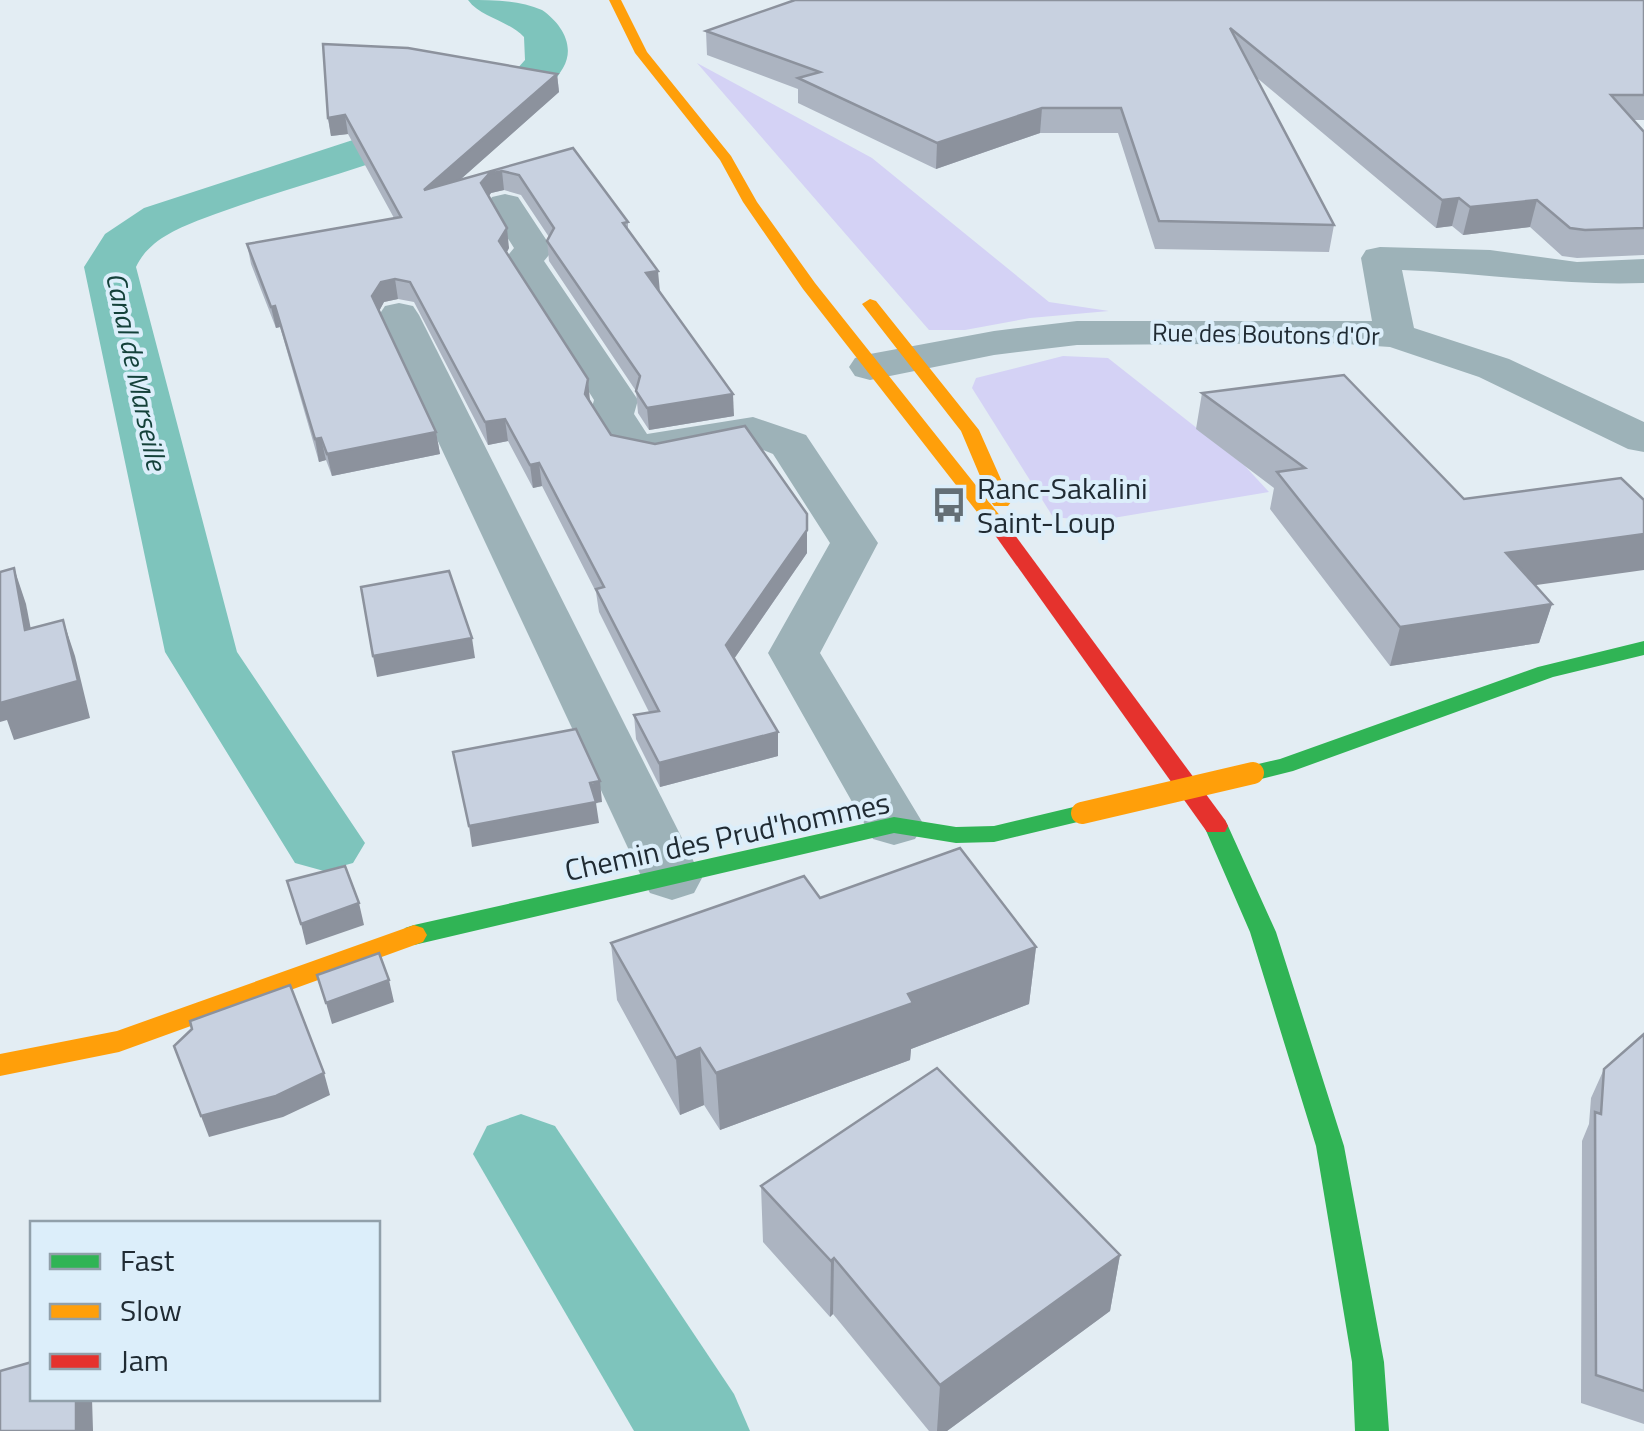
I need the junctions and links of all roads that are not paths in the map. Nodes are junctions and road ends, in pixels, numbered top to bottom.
1 (616, 0) edge
2 (726, 159) junction
3 (768, 188) dead end
4 (505, 205) dead end
5 (1644, 271) edge
6 (850, 280) dead end
7 (399, 315) dead end
8 (1395, 335) junction
9 (912, 358) junction
10 (870, 366) junction
11 (1644, 439) edge
12 (1028, 564) junction
13 (1644, 648) edge
14 (894, 824) junction
15 (672, 878) junction
16 (0, 1066) edge
17 (1372, 1431) edge

1 - 2 street
2 - 3 street
2 - 10 street
4 - 14 street
5 - 8 street
6 - 9 street
7 - 15 street
8 - 9 street, Rue des Boutons d'Or
8 - 11 street, Rue des Boutons d'Or
9 - 10 street, Rue des Boutons d'Or
9 - 12 street
10 - 12 street
12 - 17 street
13 - 14 street, Chemin des Prud'hommes, bridge
14 - 15 street, Chemin des Prud'hommes
15 - 16 street, Chemin des Prud'hommes

